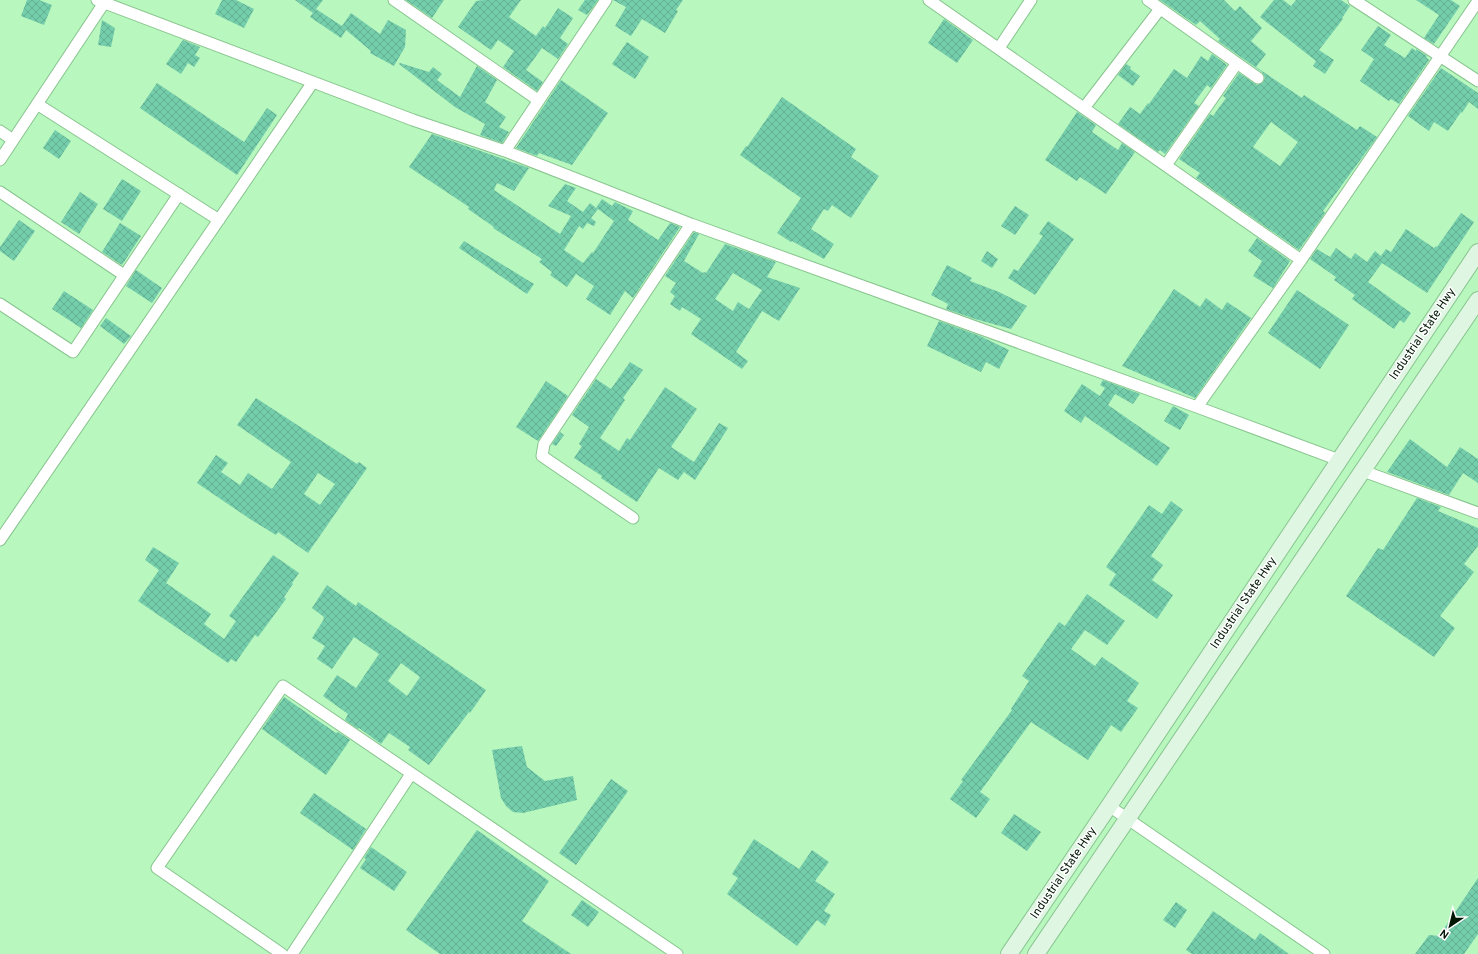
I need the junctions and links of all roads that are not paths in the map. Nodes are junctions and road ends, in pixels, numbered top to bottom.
1 (394, 0) edge
2 (606, 0) edge
3 (929, 0) edge
4 (1031, 0) edge
5 (1148, 0) edge
6 (1354, 0) edge
7 (101, 1) edge
8 (1478, 1) edge
9 (1160, 9) junction
10 (999, 48) junction
11 (1441, 56) junction
12 (1237, 63) junction
13 (1258, 78) dead end
14 (1478, 81) edge
15 (313, 82) junction
16 (538, 100) junction
17 (38, 104) junction
18 (1084, 108) junction
19 (0, 131) edge
20 (13, 140) junction
21 (505, 151) junction
22 (0, 160) edge
23 (1166, 165) junction
24 (0, 192) edge
25 (179, 194) junction
26 (219, 220) junction
27 (691, 224) junction
28 (1478, 252) edge
29 (1301, 260) junction
30 (124, 275) junction
31 (1478, 300) edge
32 (0, 304) edge
33 (1405, 362) junction
34 (1427, 376) junction
35 (1197, 407) junction
36 (1339, 460) junction
37 (1363, 471) junction
38 (1478, 513) edge
39 (633, 518) dead end
40 (0, 540) edge
41 (1272, 560) junction
42 (1294, 574) junction
43 (410, 774) junction
44 (1109, 806) junction
45 (1127, 819) junction
46 (282, 954) edge
47 (292, 954) edge
48 (677, 954) edge
49 (1009, 954) edge
50 (1036, 954) edge
51 (1324, 954) edge

1 - 16 street
2 - 16 street
3 - 10 street
4 - 10 street
5 - 9 street
6 - 11 street
7 - 15 street
7 - 17 street
8 - 11 street
9 - 12 street
9 - 18 street
10 - 18 street
11 - 14 street
11 - 29 street
12 - 13 street
12 - 23 street
15 - 21 street
15 - 26 street
16 - 21 street
17 - 20 street
17 - 25 street
18 - 23 street
19 - 20 street
20 - 22 street
21 - 27 street
23 - 29 street
24 - 30 street
25 - 26 street
25 - 30 street
26 - 40 street
27 - 35 street
27 - 39 street
28 - 33 main road, Industrial State Hwy
29 - 35 street
30 - 32 street
31 - 34 main road, Industrial State Hwy
33 - 34 main road
33 - 36 main road, Industrial State Hwy
34 - 37 main road, Industrial State Hwy
35 - 36 street
36 - 41 main road, Industrial State Hwy
37 - 38 street
37 - 42 main road, Industrial State Hwy
41 - 42 main road
41 - 44 main road, Industrial State Hwy
42 - 45 main road, Industrial State Hwy
43 - 46 street
43 - 47 street
43 - 48 street
44 - 45 street
44 - 49 main road, Industrial State Hwy
45 - 50 main road, Industrial State Hwy
45 - 51 street

